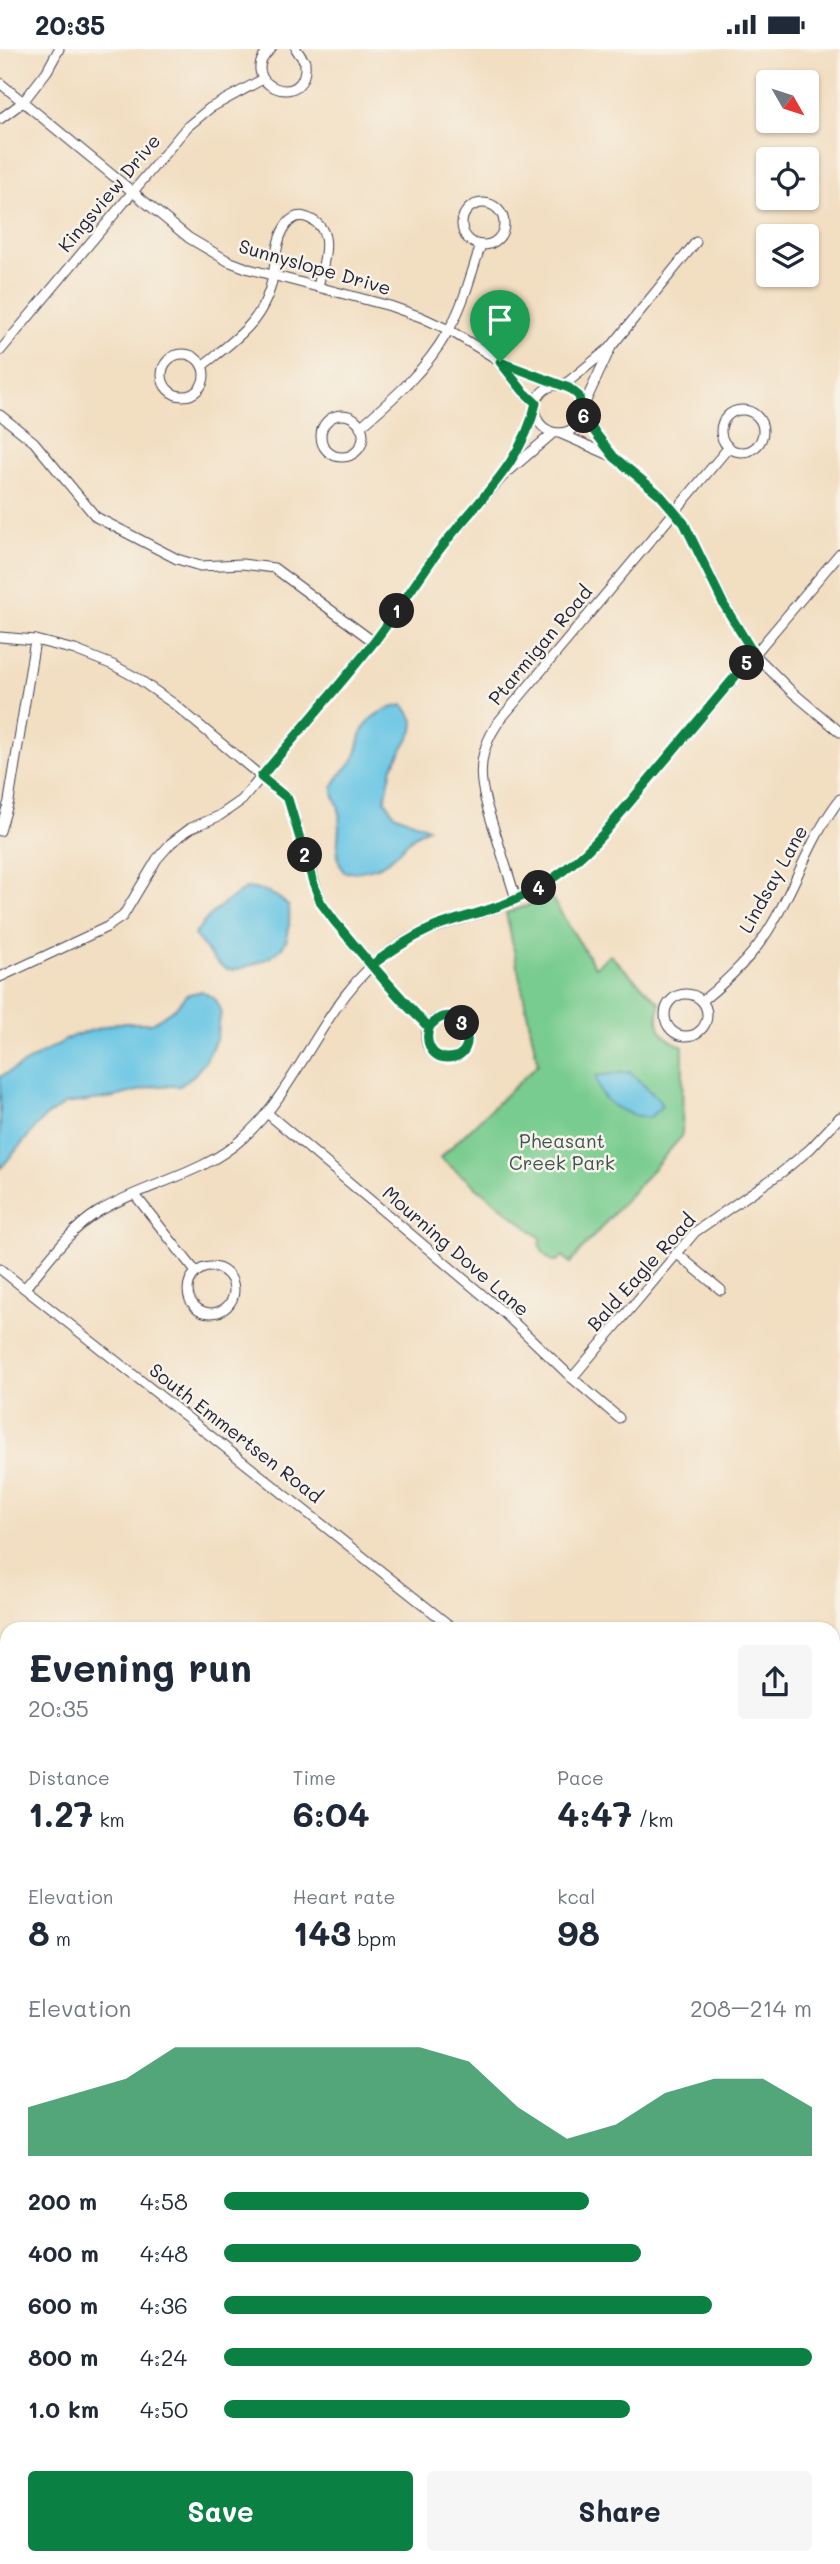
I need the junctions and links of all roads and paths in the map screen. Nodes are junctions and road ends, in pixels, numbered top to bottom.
1 (59, 49) edge
2 (271, 49) edge
3 (296, 49) edge
4 (263, 79) junction
5 (0, 83) edge
6 (23, 102) junction
7 (0, 119) edge
8 (133, 191) junction
9 (696, 242) dead end
10 (481, 245) junction
11 (274, 275) junction
12 (318, 287) junction
13 (449, 330) junction
14 (611, 347) junction
15 (0, 351) edge
16 (500, 362) junction
17 (202, 366) junction
18 (561, 385) junction
19 (535, 408) junction
20 (582, 411) junction
21 (0, 415) edge
22 (360, 427) junction
23 (556, 433) junction
24 (729, 447) junction
25 (614, 457) junction
26 (502, 477) junction
27 (675, 510) junction
28 (840, 553) edge
29 (0, 637) edge
30 (35, 641) junction
31 (374, 642) junction
32 (754, 654) junction
33 (840, 732) edge
34 (261, 777) junction
35 (840, 799) edge
36 (0, 831) edge
37 (516, 899) junction
38 (372, 965) junction
39 (0, 977) edge
40 (702, 1001) junction
41 (430, 1026) junction
42 (267, 1113) junction
43 (840, 1117) edge
44 (135, 1195) junction
45 (676, 1253) junction
46 (0, 1269) edge
47 (196, 1272) junction
48 (25, 1288) junction
49 (721, 1290) dead end
50 (572, 1378) junction
51 (618, 1418) dead end
52 (446, 1622) edge

1 - 6 street
2 - 4 street
3 - 4 street
4 - 8 street, Kingsview Drive
5 - 6 street, Sunnyslope Drive
6 - 7 street
6 - 8 street, Sunnyslope Drive
8 - 11 street, Sunnyslope Drive
8 - 15 street, Kingsview Drive
9 - 14 street
10 - 10 street
10 - 13 street
11 - 12 street, Sunnyslope Drive
11 - 12 street
11 - 17 street
12 - 13 street, Sunnyslope Drive
13 - 16 street, Sunnyslope Drive
13 - 22 street
14 - 18 street
14 - 20 street
16 - 18 street, Sunnyslope Drive
16 - 19 street, Sunnyslope Drive
17 - 17 street
18 - 19 street
18 - 20 street
19 - 23 street
19 - 26 street
20 - 23 street
20 - 25 street
21 - 31 street
22 - 22 street
23 - 25 street
23 - 26 street
24 - 24 street
24 - 27 street, Ptarmigan Road
25 - 27 street
26 - 31 street
27 - 32 street
27 - 37 street, Ptarmigan Road
28 - 32 street
29 - 30 street
30 - 34 street
30 - 36 street
31 - 34 street
32 - 33 street
32 - 37 street
34 - 38 street
34 - 39 street
35 - 40 street, Lindsay Lane
37 - 38 street
38 - 41 street
38 - 42 street
40 - 40 street
41 - 41 street
42 - 44 street
42 - 50 street, Mourning Dove Lane
43 - 45 street, Bald Eagle Road
44 - 47 street
44 - 48 street
45 - 49 street
45 - 50 street, Bald Eagle Road
46 - 48 street, South Emmertsen Road
47 - 47 street
48 - 52 street, South Emmertsen Road
50 - 51 street, Mourning Dove Lane

